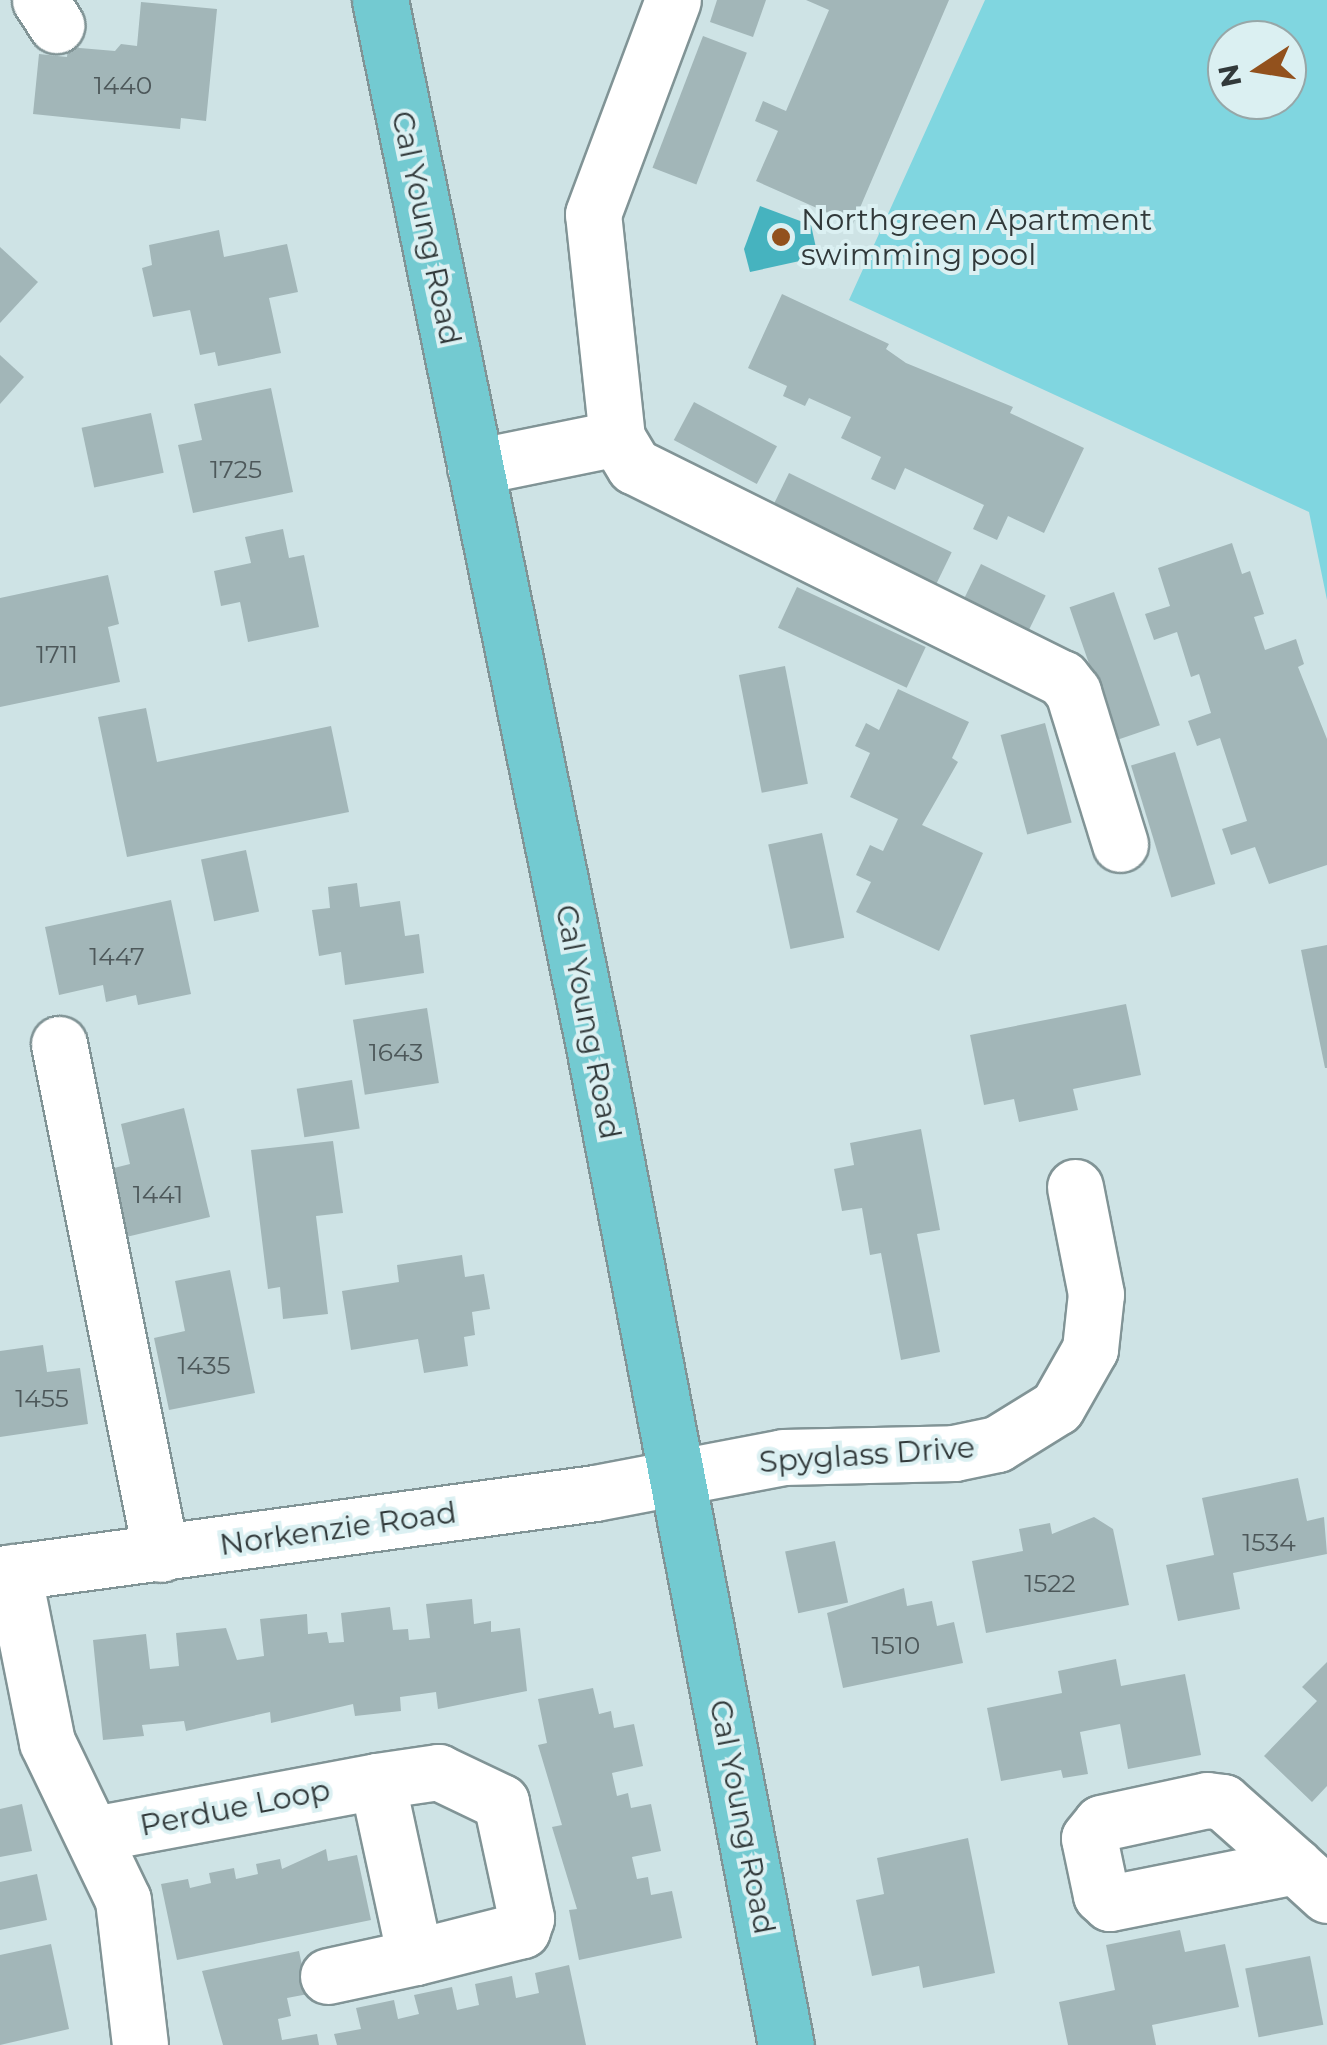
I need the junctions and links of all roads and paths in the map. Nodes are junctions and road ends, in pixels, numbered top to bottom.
1 (380, 0) edge
2 (673, 0) edge
3 (618, 438) junction
4 (475, 467) junction
5 (1120, 844) dead end
6 (59, 1044) dead end
7 (1075, 1187) dead end
8 (675, 1476) junction
9 (161, 1554) junction
10 (7, 1573) edge
11 (377, 1781) junction
12 (94, 1834) junction
13 (414, 1957) junction
14 (328, 1976) dead end
15 (140, 2045) edge
16 (786, 2045) edge

1 - 4 main road, Cal Young Road
2 - 3 street
3 - 4 street
3 - 5 street
4 - 8 main road, Cal Young Road
6 - 9 street
7 - 8 street, Spyglass Drive
8 - 9 street, Norkenzie Road
8 - 16 main road, Cal Young Road
9 - 10 street, Norkenzie Road
10 - 12 street
11 - 12 street, Perdue Loop
11 - 13 street
11 - 13 street, Perdue Loop
12 - 15 street
13 - 14 street

